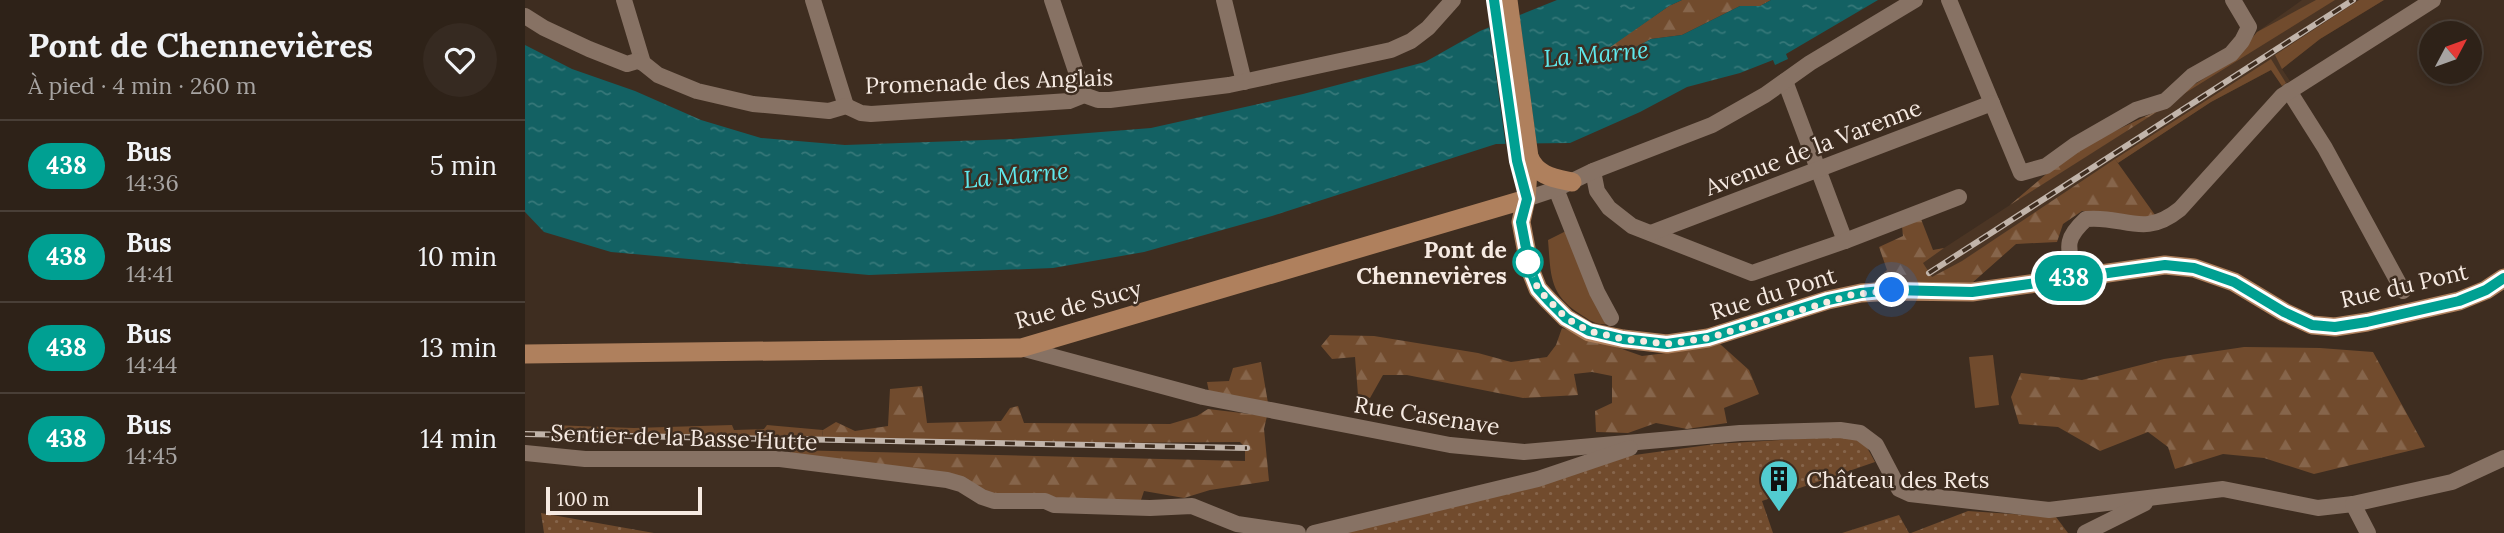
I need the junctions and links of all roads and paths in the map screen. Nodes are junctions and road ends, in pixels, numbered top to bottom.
1 (624, 0) edge
2 (813, 0) edge
3 (1052, 0) edge
4 (1224, 0) edge
5 (1915, 0) edge
6 (1949, 0) edge
7 (2233, 0) edge
8 (2433, 0) edge
9 (1445, 4) edge
10 (1502, 5) edge
11 (525, 16) edge
12 (643, 63) junction
13 (1785, 81) junction
14 (1244, 82) junction
15 (2289, 91) junction
16 (1084, 95) junction
17 (1992, 103) junction
18 (846, 106) junction
19 (1523, 159) junction
20 (1818, 170) junction
21 (1593, 172) junction
22 (1564, 185) junction
23 (1959, 197) dead end
24 (1527, 199) junction
25 (1651, 233) junction
26 (1845, 241) junction
27 (2075, 276) junction
28 (2504, 278) edge
29 (2403, 290) dead end
30 (1611, 318) dead end
31 (1021, 348) junction
32 (525, 354) edge
33 (1640, 440) junction
34 (525, 453) edge
35 (2504, 458) edge
36 (2160, 495) junction
37 (2353, 504) junction
38 (1298, 533) edge
39 (1314, 533) edge
40 (2085, 533) edge
41 (2368, 533) edge

1 - 12 street
2 - 18 street
3 - 16 street
4 - 14 street
5 - 13 street
6 - 17 street
7 - 17 street
8 - 15 street
9 - 14 street, Promenade des Anglais
10 - 19 main road
11 - 12 street, Promenade des Anglais
12 - 18 street, Promenade des Anglais
13 - 20 street
13 - 21 street
14 - 16 street, Promenade des Anglais
15 - 27 street
15 - 29 street
16 - 18 street, Promenade des Anglais
17 - 20 street, Avenue de la Varenne
19 - 22 main road
19 - 24 main road, Rue du Pont
20 - 25 street, Avenue de la Varenne
20 - 26 street
21 - 22 street
21 - 25 street
22 - 24 street
22 - 30 street
23 - 26 street
24 - 27 main road, Rue du Pont
24 - 31 main road, Rue de Sucy
25 - 26 street
27 - 28 main road, Rue du Pont
31 - 32 main road, Rue de Sucy
31 - 33 street, Rue Casenave
33 - 36 street, Rue Casenave
33 - 39 street
34 - 38 street, Sentier de la Basse Hutte
35 - 37 street
36 - 37 street
36 - 40 street
37 - 41 street

